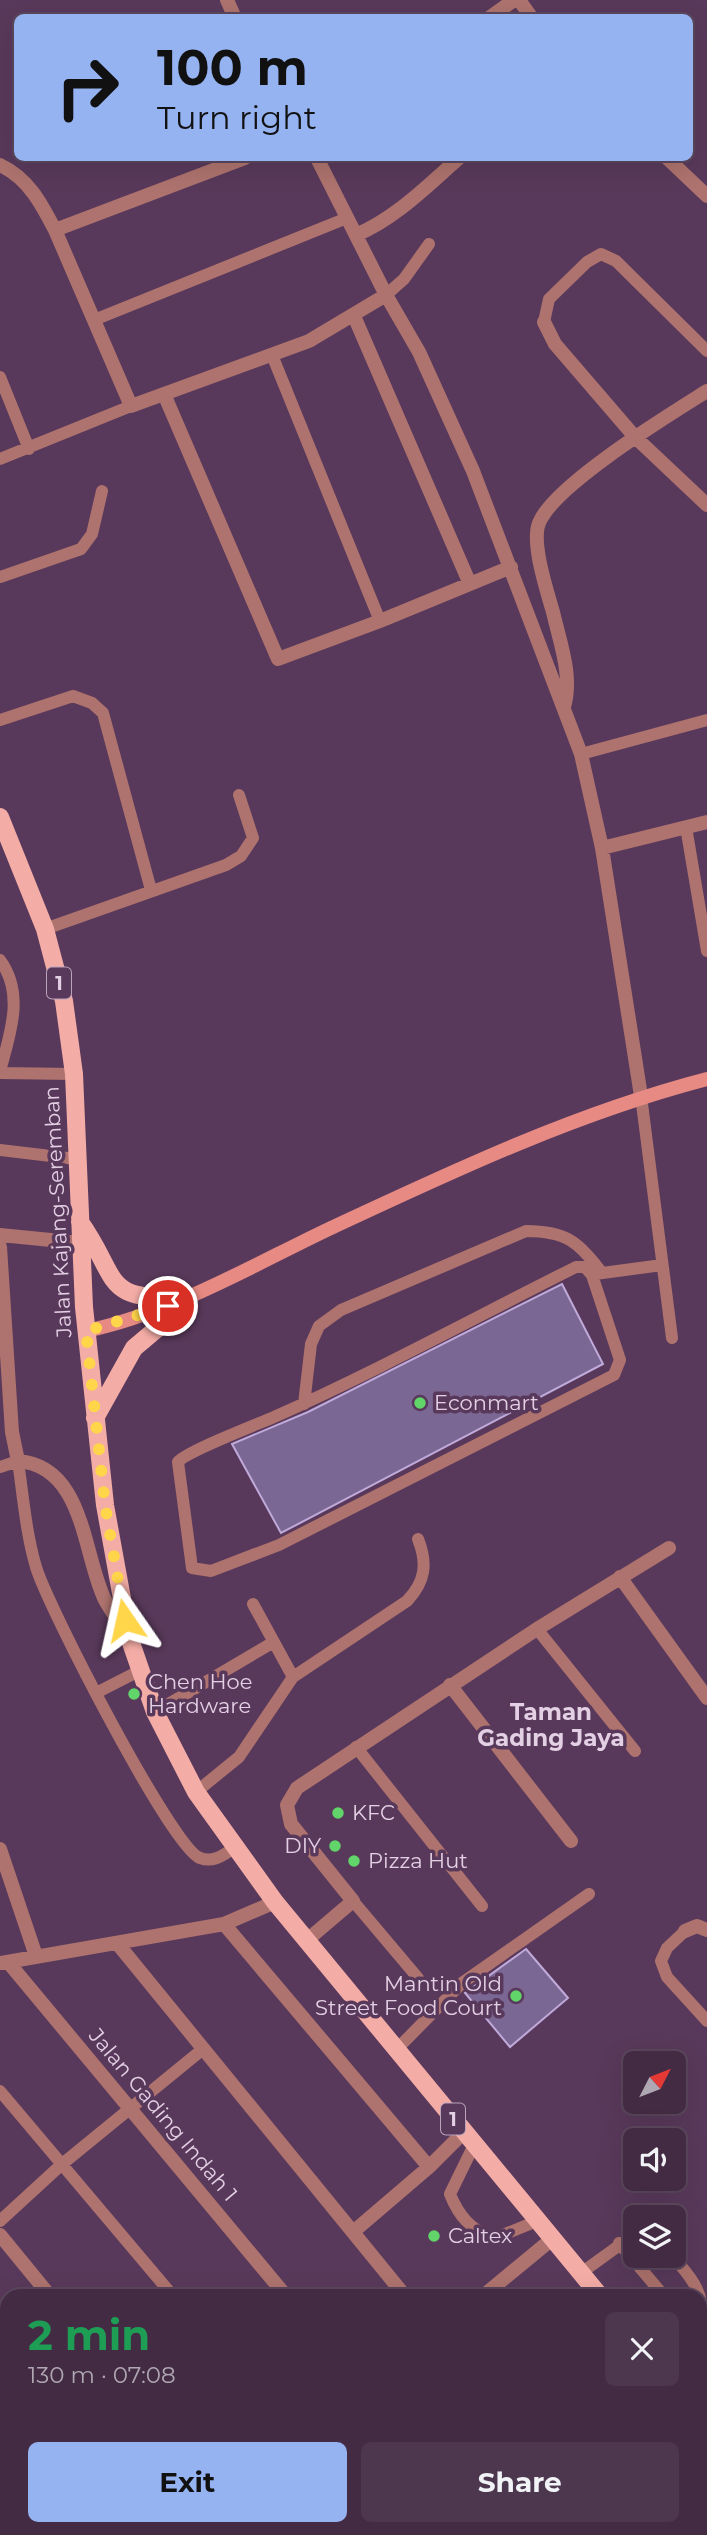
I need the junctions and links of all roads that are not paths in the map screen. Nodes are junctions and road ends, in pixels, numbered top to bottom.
1 (517, 0) edge
2 (495, 14) edge
3 (529, 14) edge
4 (236, 161) edge
5 (318, 161) edge
6 (456, 161) edge
7 (670, 161) edge
8 (0, 164) edge
9 (707, 196) edge
10 (347, 218) junction
11 (55, 230) junction
12 (356, 235) junction
13 (429, 244) dead end
14 (386, 295) junction
15 (354, 316) junction
16 (94, 320) junction
17 (544, 322) joint
18 (707, 351) edge
19 (272, 355) junction
20 (0, 377) edge
21 (707, 391) edge
22 (164, 394) junction
23 (131, 406) junction
24 (635, 437) junction
25 (29, 449) junction
26 (0, 459) edge
27 (102, 491) dead end
28 (707, 505) edge
29 (511, 567) junction
30 (0, 577) edge
31 (470, 584) junction
32 (380, 621) junction
33 (564, 708) junction
34 (0, 720) edge
35 (707, 720) edge
36 (581, 754) junction
37 (239, 795) dead end
38 (0, 817) edge
39 (707, 822) edge
40 (686, 827) junction
41 (602, 848) junction
42 (151, 890) junction
43 (45, 929) junction
44 (707, 951) edge
45 (0, 960) edge
46 (0, 1072) edge
47 (74, 1074) junction
48 (707, 1079) edge
49 (641, 1096) junction
50 (0, 1150) edge
51 (76, 1159) junction
52 (80, 1222) junction
53 (0, 1235) edge
54 (81, 1243) junction
55 (0, 1247) edge
56 (662, 1265) junction
57 (597, 1274) junction
58 (188, 1298) junction
59 (86, 1331) junction
60 (672, 1338) dead end
61 (304, 1404) junction
62 (95, 1418) junction
63 (18, 1461) junction
64 (0, 1467) edge
65 (418, 1539) dead end
66 (669, 1548) dead end
67 (620, 1577) junction
68 (253, 1604) dead end
69 (537, 1629) junction
70 (128, 1637) junction
71 (272, 1643) junction
72 (139, 1671) junction
73 (293, 1677) junction
74 (450, 1685) junction
75 (96, 1693) junction
76 (707, 1698) edge
77 (155, 1712) junction
78 (356, 1747) junction
79 (635, 1751) dead end
80 (196, 1792) junction
81 (572, 1841) dead end
82 (234, 1848) junction
83 (0, 1849) edge
84 (589, 1894) dead end
85 (353, 1901) junction
86 (275, 1902) junction
87 (481, 1906) dead end
88 (224, 1924) junction
89 (707, 1930) edge
90 (685, 1931) joint
91 (306, 1941) junction
92 (117, 1943) junction
93 (36, 1956) junction
94 (4, 1963) edge
95 (418, 1978) dead end
96 (707, 2021) edge
97 (203, 2049) junction
98 (396, 2050) junction
99 (0, 2091) edge
100 (130, 2107) junction
101 (469, 2139) junction
102 (61, 2165) junction
103 (429, 2167) junction
104 (0, 2221) edge
105 (537, 2221) junction
106 (353, 2232) junction
107 (0, 2235) edge
108 (552, 2239) junction
109 (623, 2241) edge
110 (619, 2243) junction
111 (682, 2268) edge
112 (581, 2273) junction
113 (44, 2289) edge
114 (167, 2289) edge
115 (280, 2289) edge
116 (399, 2289) edge
117 (491, 2289) edge
118 (594, 2289) edge
119 (658, 2289) edge
120 (699, 2289) edge

1 - 2 street
1 - 3 street
4 - 11 street
5 - 10 street
6 - 12 street
7 - 9 street
8 - 11 street
10 - 12 street
10 - 16 lane
11 - 16 street
12 - 14 street
13 - 14 lane
14 - 15 street
14 - 29 street
15 - 19 street
15 - 31 street
16 - 23 street
17 - 18 lane
17 - 24 street
19 - 22 street
19 - 32 lane
20 - 25 lane
21 - 24 street
22 - 23 street
22 - 32 street
23 - 25 lane
24 - 28 street
24 - 33 street
25 - 26 lane
27 - 30 lane
29 - 31 street
29 - 33 street
31 - 32 street
33 - 36 street
34 - 42 lane
35 - 36 lane
36 - 41 street
37 - 42 lane
38 - 43 main road, Jalan Kajang-Seremban / 1
39 - 40 street
40 - 41 street
40 - 44 lane
41 - 49 street
42 - 43 lane
43 - 47 main road, Jalan Kajang-Seremban / 1
45 - 46 lane
46 - 47 lane
47 - 51 main road, Jalan Kajang-Seremban / 1
48 - 49 main road
49 - 56 lane
49 - 58 main road
50 - 51 lane
51 - 52 main road, Jalan Kajang-Seremban / 1
52 - 54 main road, Jalan Kajang-Seremban / 1
52 - 58 main road
53 - 54 street
54 - 59 main road, Jalan Kajang-Seremban / 1
55 - 63 street
56 - 57 lane
56 - 60 lane
57 - 61 lane
57 - 61 lane
57 - 61 lane
58 - 59 main road
58 - 62 main road
59 - 62 main road, Jalan Kajang-Seremban / 1
62 - 70 main road, Jalan Kajang-Seremban / 1
63 - 64 lane
63 - 70 street
63 - 75 lane
65 - 73 lane
66 - 67 street
67 - 69 street
67 - 76 street
68 - 71 lane
69 - 74 street
69 - 79 lane
70 - 72 main road, Jalan Kajang-Seremban / 1
71 - 73 lane
71 - 77 lane
72 - 75 lane
72 - 77 main road, Jalan Kajang-Seremban / 1
73 - 80 lane
74 - 78 street
74 - 81 street
75 - 82 lane
77 - 80 main road, Jalan Kajang-Seremban / 1
78 - 85 street
78 - 87 lane
80 - 82 main road, Jalan Kajang-Seremban / 1
82 - 86 main road, Jalan Kajang-Seremban / 1
83 - 93 street
84 - 98 lane
85 - 91 street
85 - 95 lane
86 - 88 street
86 - 91 main road, Jalan Kajang-Seremban / 1
88 - 92 street
88 - 103 street
89 - 90 street
90 - 96 lane
91 - 98 main road, Jalan Kajang-Seremban / 1
92 - 93 street
92 - 97 street
93 - 94 street
94 - 100 street, Jalan Gading Indah 1
97 - 100 lane
97 - 106 street
98 - 101 main road, Jalan Kajang-Seremban / 1
99 - 102 lane
100 - 102 lane
100 - 115 street, Jalan Gading Indah 1
101 - 103 street
101 - 105 main road, Jalan Kajang-Seremban / 1
101 - 105 lane
102 - 104 lane
102 - 114 lane
103 - 106 street
105 - 108 main road, Jalan Kajang-Seremban / 1
106 - 116 street
107 - 113 street
108 - 112 main road, Jalan Kajang-Seremban / 1
108 - 117 street
109 - 110 lane
110 - 112 lane
110 - 119 lane
111 - 120 lane
112 - 118 main road, Jalan Kajang-Seremban / 1

